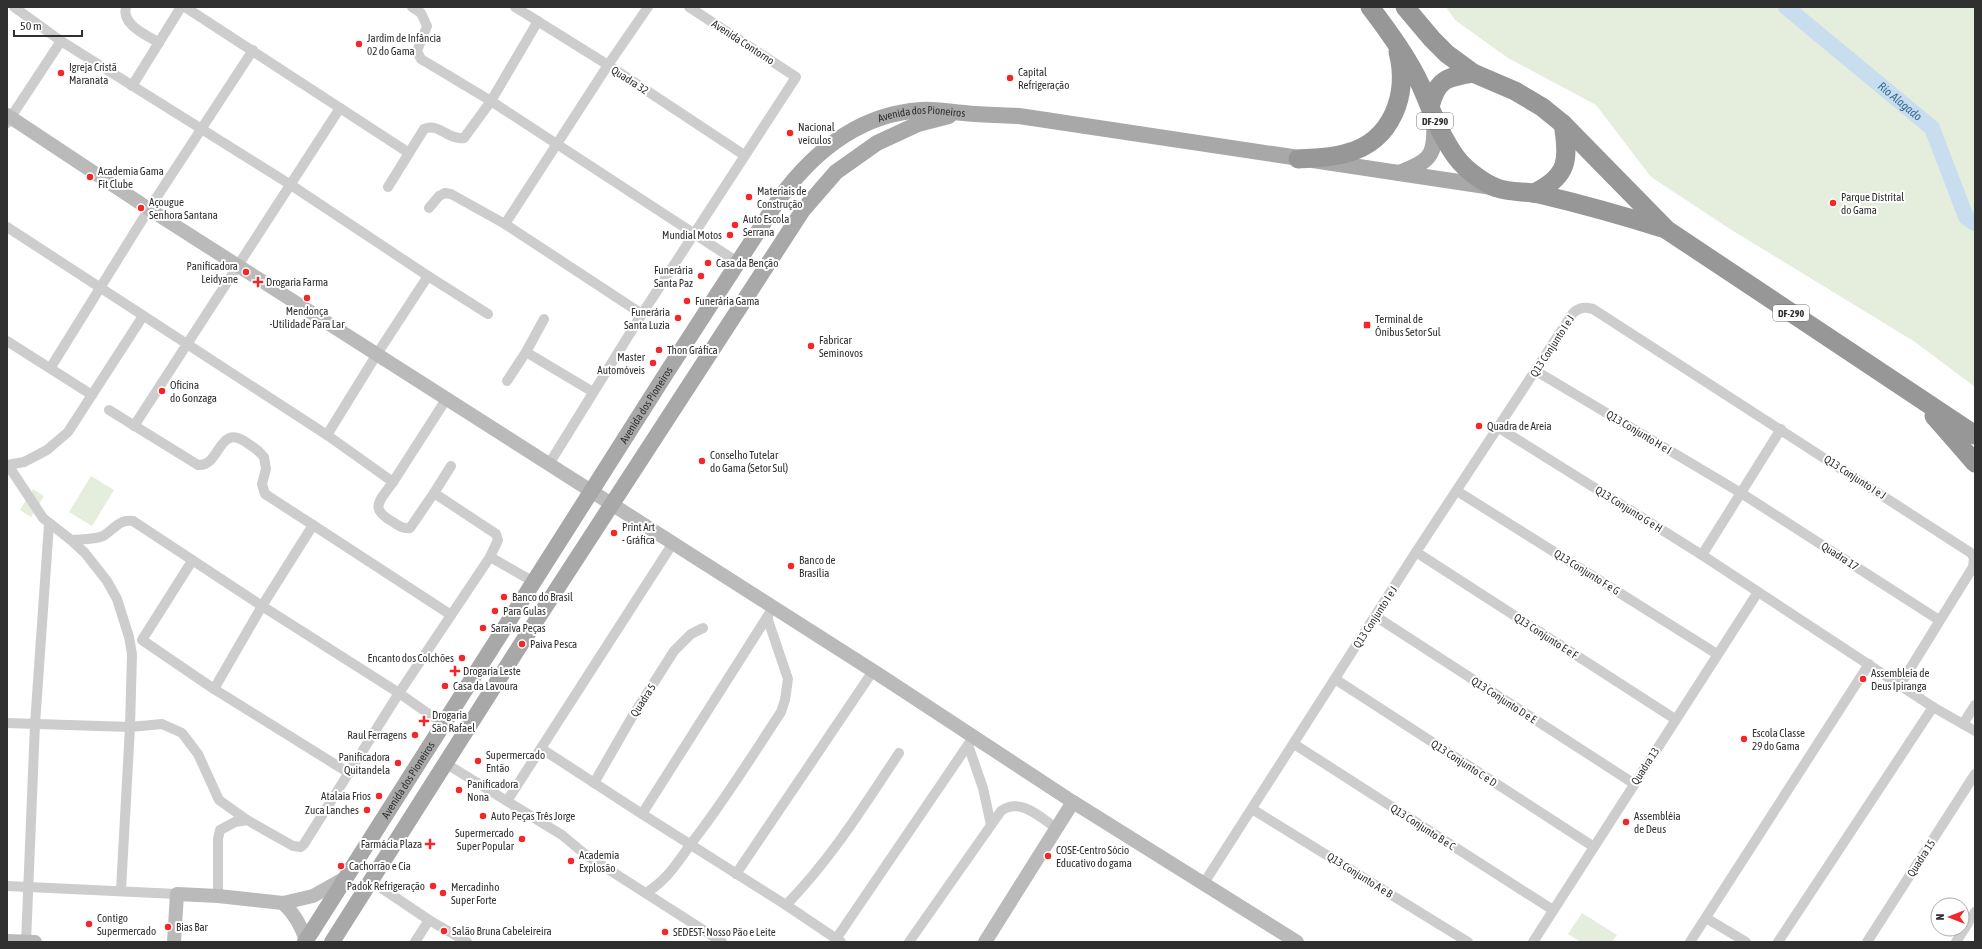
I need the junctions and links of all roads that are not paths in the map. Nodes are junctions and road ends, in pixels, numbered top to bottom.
1 (14, 7) edge
2 (126, 7) edge
3 (182, 7) edge
4 (185, 7) edge
5 (412, 7) edge
6 (515, 7) edge
7 (648, 7) edge
8 (689, 7) edge
9 (1370, 7) edge
10 (1405, 7) edge
11 (538, 22) junction
12 (61, 41) junction
13 (1395, 41) junction
14 (159, 43) junction
15 (253, 50) junction
16 (608, 65) junction
17 (1473, 73) junction
18 (132, 86) junction
19 (491, 101) junction
20 (340, 108) junction
21 (962, 113) junction
22 (1432, 114) junction
23 (8, 118) edge
24 (1563, 124) junction
25 (201, 129) junction
26 (556, 145) junction
27 (408, 153) junction
28 (744, 155) junction
29 (816, 155) junction
30 (1298, 159) junction
31 (836, 172) junction
32 (1398, 174) junction
33 (291, 185) junction
34 (388, 188) dead end
35 (1497, 188) junction
36 (1534, 193) junction
37 (429, 208) dead end
38 (149, 209) junction
39 (505, 224) junction
40 (7, 227) edge
41 (1667, 230) junction
42 (694, 234) junction
43 (739, 263) junction
44 (239, 266) junction
45 (428, 276) junction
46 (100, 288) junction
47 (488, 314) dead end
48 (642, 314) junction
49 (143, 316) junction
50 (544, 319) dead end
51 (7, 341) edge
52 (186, 344) junction
53 (526, 352) junction
54 (377, 354) junction
55 (51, 367) junction
56 (1536, 371) junction
57 (667, 372) junction
58 (507, 381) dead end
59 (687, 388) junction
60 (593, 392) junction
61 (92, 395) junction
62 (1916, 396) junction
63 (447, 398) junction
64 (109, 410) dead end
65 (134, 426) junction
66 (1499, 428) junction
67 (1781, 429) junction
68 (327, 435) junction
69 (1975, 435) edge
70 (1975, 463) edge
71 (549, 464) junction
72 (8, 465) edge
73 (451, 466) dead end
74 (393, 482) junction
75 (1456, 491) junction
76 (590, 492) junction
77 (434, 493) junction
78 (1741, 493) junction
79 (612, 505) junction
80 (49, 524) junction
81 (313, 525) junction
82 (72, 540) junction
83 (673, 543) junction
84 (1416, 552) junction
85 (1702, 555) junction
86 (490, 557) junction
87 (192, 561) junction
88 (534, 582) junction
89 (1758, 592) junction
90 (262, 606) junction
91 (770, 612) junction
92 (451, 615) junction
93 (1375, 616) junction
94 (1939, 620) junction
95 (703, 628) dead end
96 (502, 631) junction
97 (142, 640) junction
98 (523, 641) junction
99 (494, 645) junction
100 (132, 654) junction
101 (1717, 654) junction
102 (512, 659) junction
103 (1868, 664) junction
104 (873, 671) junction
105 (1335, 679) junction
106 (1900, 685) junction
107 (214, 689) junction
108 (399, 692) junction
109 (1975, 705) edge
110 (1933, 707) junction
111 (1675, 719) junction
112 (7, 723) edge
113 (35, 724) junction
114 (442, 724) junction
115 (1963, 724) junction
116 (130, 727) junction
117 (1975, 731) edge
118 (971, 740) junction
119 (1294, 744) junction
120 (542, 749) junction
121 (899, 753) dead end
122 (445, 763) junction
123 (349, 773) junction
124 (1975, 774) edge
125 (594, 783) junction
126 (1634, 783) junction
127 (507, 801) junction
128 (1073, 802) junction
129 (1252, 809) junction
130 (642, 814) junction
131 (247, 820) junction
132 (991, 825) junction
133 (1056, 828) junction
134 (690, 845) junction
135 (1594, 847) junction
136 (736, 874) junction
137 (345, 878) junction
138 (371, 881) junction
139 (1204, 883) junction
140 (7, 886) edge
141 (27, 887) junction
142 (122, 890) junction
143 (646, 893) junction
144 (177, 894) junction
145 (218, 896) junction
146 (283, 903) junction
147 (786, 904) junction
148 (1553, 910) junction
149 (1975, 912) edge
150 (1706, 918) junction
151 (429, 920) junction
152 (315, 925) junction
153 (838, 940) edge
154 (7, 941) edge
155 (305, 941) edge
156 (26, 942) edge
157 (35, 942) edge
158 (174, 942) edge
159 (331, 942) edge
160 (415, 942) edge
161 (467, 942) edge
162 (722, 942) edge
163 (909, 942) edge
164 (984, 942) edge
165 (1297, 942) edge
166 (1468, 942) edge
167 (1532, 942) edge
168 (1690, 942) edge
169 (1746, 942) edge
170 (1778, 942) edge
171 (1867, 942) edge
172 (1956, 942) edge

1 - 12 street
2 - 14 street
3 - 14 street
4 - 15 street
5 - 19 street
6 - 11 street, Quadra 32
7 - 16 street
8 - 28 street, Avenida Contorno
9 - 13 highway, DF-290
10 - 17 highway, DF-290
11 - 16 street, Quadra 32
11 - 19 street
12 - 18 street
12 - 23 street
13 - 22 highway, DF-290
13 - 30 highway
14 - 18 street
15 - 20 street
15 - 25 street
16 - 26 street
16 - 28 street, Quadra 32
17 - 22 highway
17 - 24 highway, DF-290
18 - 25 street
19 - 26 street
19 - 27 street
20 - 27 street
20 - 33 street
21 - 29 main road, Avenida dos Pioneiros
21 - 30 main road
21 - 31 main road, Avenida dos Pioneiros
22 - 32 main road
22 - 35 highway, DF-290
23 - 38 street
24 - 36 highway
24 - 41 highway, DF-290
25 - 33 street
25 - 38 street
26 - 39 street
26 - 42 street
27 - 34 street
28 - 42 street
29 - 31 main road
29 - 43 main road, Avenida dos Pioneiros
30 - 32 main road
31 - 59 main road, Avenida dos Pioneiros
32 - 35 main road
33 - 44 street
33 - 45 street
35 - 36 highway, DF-290
36 - 41 highway, DF-290
37 - 39 street
38 - 44 street
38 - 46 street
39 - 48 street
40 - 46 street
41 - 62 highway, DF-290
42 - 43 street
42 - 48 street
43 - 57 main road, Avenida dos Pioneiros
44 - 52 street
44 - 54 street
45 - 47 street
45 - 54 street
46 - 49 street
46 - 55 street
48 - 60 street
49 - 52 street
49 - 61 street
50 - 53 street
51 - 55 street
52 - 65 street
52 - 68 street
53 - 58 street
53 - 60 street
54 - 63 street
54 - 68 street
55 - 61 street
56 - 66 street, Q13 Conjunto I e J
56 - 67 street, Q13 Conjunto I e J
56 - 78 street, Q13 Conjunto H e I
57 - 59 main road
57 - 76 main road, Avenida dos Pioneiros
59 - 79 main road, Avenida dos Pioneiros
60 - 71 street
61 - 72 street
62 - 69 highway, DF-290
62 - 70 highway, DF-290
63 - 71 street
63 - 74 street
64 - 65 street
65 - 81 street
66 - 75 street, Q13 Conjunto I e J
66 - 85 street, Q13 Conjunto G e H
67 - 78 street
67 - 94 street, Q13 Conjunto I e J
68 - 74 street
71 - 76 street
72 - 80 street
73 - 77 street
74 - 77 street
75 - 84 street, Q13 Conjunto I e J
75 - 101 street, Q13 Conjunto F e G
76 - 79 street
76 - 88 main road, Avenida dos Pioneiros
77 - 86 street
78 - 85 street
78 - 94 street, Quadra 17
79 - 83 street
79 - 98 main road, Avenida dos Pioneiros
80 - 82 street
80 - 113 street
81 - 90 street
81 - 92 street
82 - 87 street
82 - 100 street
83 - 91 street
83 - 120 street
84 - 93 street, Q13 Conjunto I e J
84 - 111 street, Q13 Conjunto E e F
85 - 89 street, Q13 Conjunto G e H
86 - 88 street
86 - 92 street
87 - 90 street
87 - 97 street
88 - 96 main road, Avenida dos Pioneiros
89 - 101 street, Quadra 13
89 - 103 street, Q13 Conjunto G e H
90 - 107 street
90 - 108 street
91 - 104 street
91 - 130 street
91 - 134 street
92 - 108 street
93 - 105 street, Q13 Conjunto I e J
93 - 126 street, Q13 Conjunto D e E
94 - 106 street, Q13 Conjunto I e J
95 - 125 street, Quadra 5
96 - 98 main road
96 - 99 main road, Avenida dos Pioneiros
97 - 100 street
97 - 107 street
98 - 102 main road, Avenida dos Pioneiros
99 - 102 main road
99 - 114 main road, Avenida dos Pioneiros
100 - 116 street
101 - 111 street, Quadra 13
102 - 122 main road, Avenida dos Pioneiros
103 - 106 street, Q13 Conjunto G e H
103 - 150 street
104 - 118 street
104 - 136 street
105 - 119 street, Q13 Conjunto I e J
105 - 135 street, Q13 Conjunto C e D
106 - 110 street, Q13 Conjunto G e H
107 - 123 street
108 - 114 street
108 - 123 street
109 - 115 street
110 - 115 street, Q13 Conjunto G e H
110 - 170 street
111 - 126 street, Quadra 13
112 - 113 street
113 - 116 street
113 - 141 street
114 - 137 main road, Avenida dos Pioneiros
115 - 117 street, Q13 Conjunto G e H
116 - 131 street
116 - 142 street
118 - 128 street
118 - 132 street
118 - 153 street
119 - 129 street, Q13 Conjunto I e J
119 - 148 street, Q13 Conjunto B e C
120 - 125 street
120 - 127 street
121 - 147 street
122 - 127 street
122 - 138 main road, Avenida dos Pioneiros
123 - 131 street
124 - 171 street, Quadra 15
125 - 130 street
126 - 135 street, Quadra 13
127 - 143 street
128 - 133 street
128 - 139 street
129 - 139 street, Q13 Conjunto I e J
129 - 166 street, Q13 Conjunto A e B
130 - 134 street
131 - 145 street
132 - 133 street
132 - 163 street
133 - 164 street
134 - 136 street
134 - 143 street
135 - 148 street, Quadra 13
136 - 147 street
137 - 146 street
137 - 152 main road, Avenida dos Pioneiros
138 - 151 street
138 - 159 main road, Avenida dos Pioneiros
139 - 165 street
140 - 141 street
141 - 142 street
141 - 156 street
142 - 144 street
143 - 162 street
144 - 145 street
144 - 158 street
145 - 146 street
146 - 155 street
147 - 153 street
148 - 167 street, Quadra 13
149 - 172 street
150 - 168 street
150 - 169 street
151 - 160 street
151 - 161 street
152 - 155 main road, Avenida dos Pioneiros
152 - 159 main road
154 - 156 street
156 - 157 street

